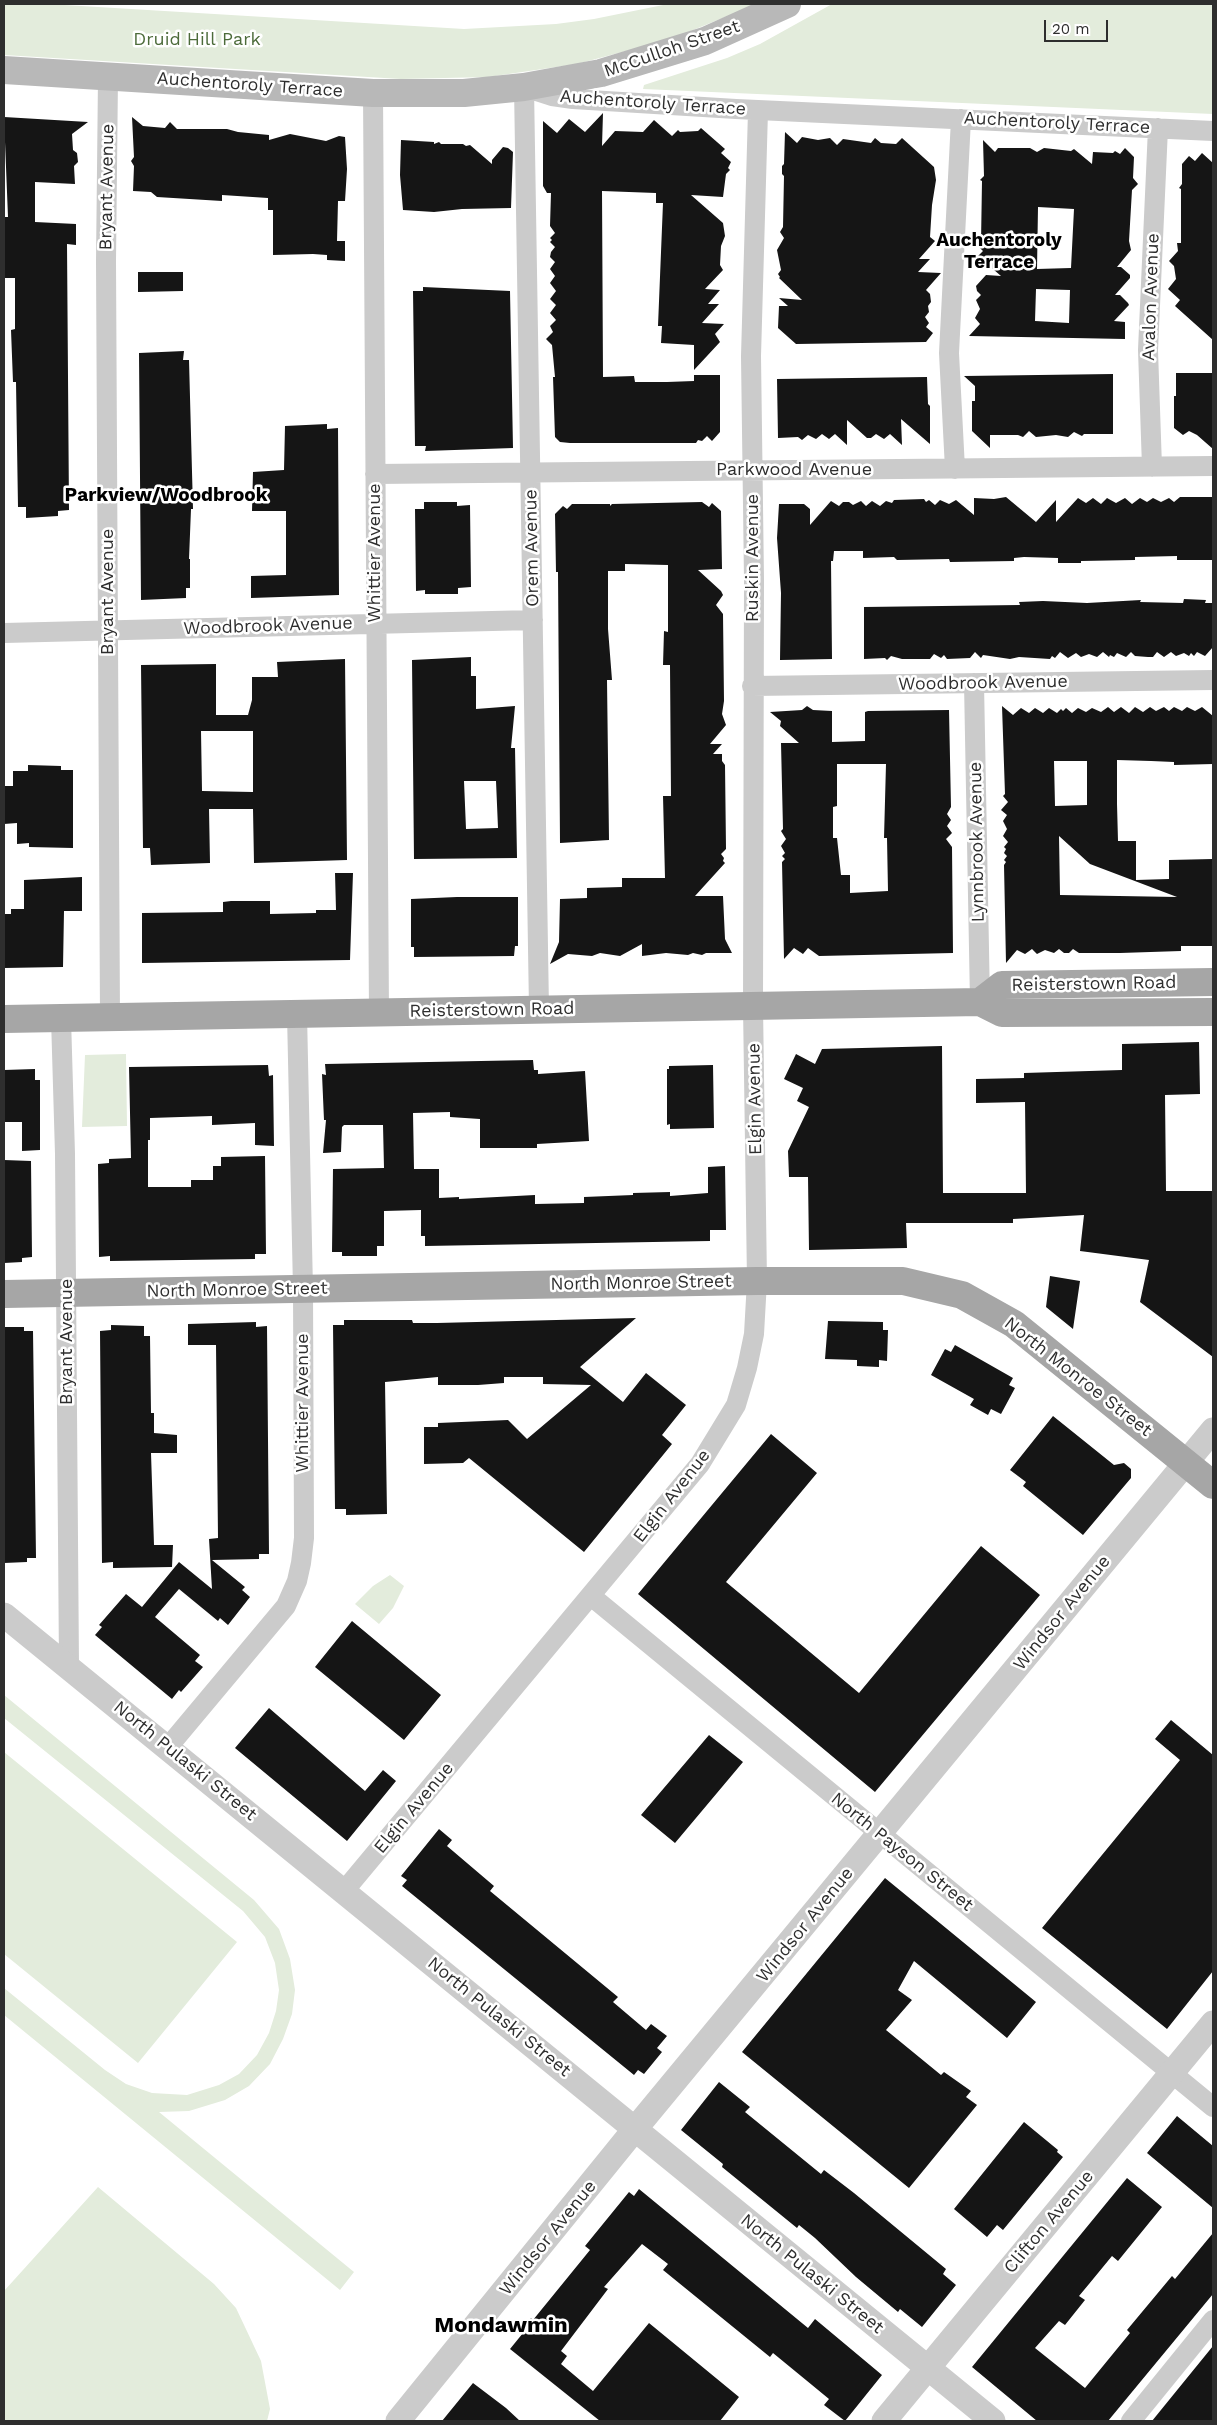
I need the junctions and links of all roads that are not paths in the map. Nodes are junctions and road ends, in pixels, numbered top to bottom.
1 (787, 4) edge
2 (4, 70) edge
3 (108, 77) junction
4 (524, 87) junction
5 (373, 93) junction
6 (758, 111) junction
7 (962, 119) junction
8 (1158, 128) junction
9 (1213, 130) edge
10 (1152, 466) junction
11 (1213, 466) edge
12 (955, 468) junction
13 (754, 470) junction
14 (531, 472) junction
15 (375, 474) junction
16 (533, 620) junction
17 (376, 623) junction
18 (108, 631) junction
19 (4, 633) edge
20 (1213, 680) edge
21 (974, 683) junction
22 (752, 686) junction
23 (1213, 982) edge
24 (980, 1002) junction
25 (753, 1006) junction
26 (539, 1009) junction
27 (379, 1012) junction
28 (1213, 1012) edge
29 (297, 1014) junction
30 (110, 1017) junction
31 (62, 1018) junction
32 (4, 1019) edge
33 (757, 1281) junction
34 (302, 1289) junction
35 (66, 1292) junction
36 (4, 1294) edge
37 (1213, 1430) edge
38 (1186, 1462) junction
39 (1213, 1485) edge
40 (592, 1596) junction
41 (4, 1615) edge
42 (69, 1666) junction
43 (168, 1747) junction
44 (880, 1834) junction
45 (344, 1891) junction
46 (1213, 2023) edge
47 (1172, 2074) junction
48 (1213, 2108) edge
49 (635, 2130) junction
50 (1213, 2320) edge
51 (927, 2367) junction
52 (398, 2421) edge
53 (884, 2421) edge
54 (992, 2421) edge
55 (1131, 2421) edge

1 - 4 main road, McCulloh Street
2 - 3 main road, Auchentoroly Terrace
3 - 5 main road, Auchentoroly Terrace
3 - 18 street, Bryant Avenue
4 - 5 main road, Auchentoroly Terrace
4 - 6 street, Auchentoroly Terrace
4 - 14 street, Orem Avenue
5 - 15 street, Whittier Avenue
6 - 7 street, Auchentoroly Terrace
6 - 13 street, Ruskin Avenue
7 - 8 street, Auchentoroly Terrace
7 - 12 street
8 - 9 street, Auchentoroly Terrace
8 - 10 street, Avalon Avenue
10 - 11 street, Parkwood Avenue
10 - 12 street, Parkwood Avenue
12 - 13 street, Parkwood Avenue
13 - 14 street, Parkwood Avenue
13 - 22 street, Ruskin Avenue
14 - 15 street, Parkwood Avenue
14 - 16 street, Orem Avenue
15 - 17 street, Whittier Avenue
16 - 17 street, Woodbrook Avenue
16 - 26 street, Orem Avenue
17 - 18 street, Woodbrook Avenue
17 - 27 street, Whittier Avenue
18 - 19 street, Woodbrook Avenue
18 - 30 street, Bryant Avenue
20 - 21 street, Woodbrook Avenue
21 - 22 street, Woodbrook Avenue
21 - 24 street, Lynnbrook Avenue
22 - 25 street, Ruskin Avenue
23 - 24 main road, Reisterstown Road
24 - 25 main road, Reisterstown Road
24 - 28 main road, Reisterstown Road
25 - 26 main road, Reisterstown Road
25 - 33 street, Elgin Avenue
26 - 27 main road, Reisterstown Road
27 - 29 main road, Reisterstown Road
29 - 30 main road, Reisterstown Road
29 - 34 street, Whittier Avenue
30 - 31 main road, Reisterstown Road
31 - 32 main road, Reisterstown Road
31 - 35 street, Bryant Avenue
33 - 34 main road, North Monroe Street
33 - 38 main road, North Monroe Street
33 - 40 street, Elgin Avenue
34 - 35 main road, North Monroe Street
34 - 43 street, Whittier Avenue
35 - 36 main road, North Monroe Street
35 - 42 street, Bryant Avenue
37 - 38 street, Windsor Avenue
38 - 39 main road, North Monroe Street
38 - 44 street, Windsor Avenue
40 - 44 street, North Payson Street
40 - 45 street, Elgin Avenue
41 - 42 street, North Pulaski Street
42 - 43 street, North Pulaski Street
43 - 45 street, North Pulaski Street
44 - 47 street, North Payson Street
44 - 49 street, Windsor Avenue
45 - 49 street, North Pulaski Street
46 - 47 street, Clifton Avenue
47 - 48 street, North Payson Street
47 - 51 street, Clifton Avenue
49 - 51 street, North Pulaski Street
49 - 52 street, Windsor Avenue
50 - 55 street
51 - 53 street, Clifton Avenue
51 - 54 street, North Pulaski Street

